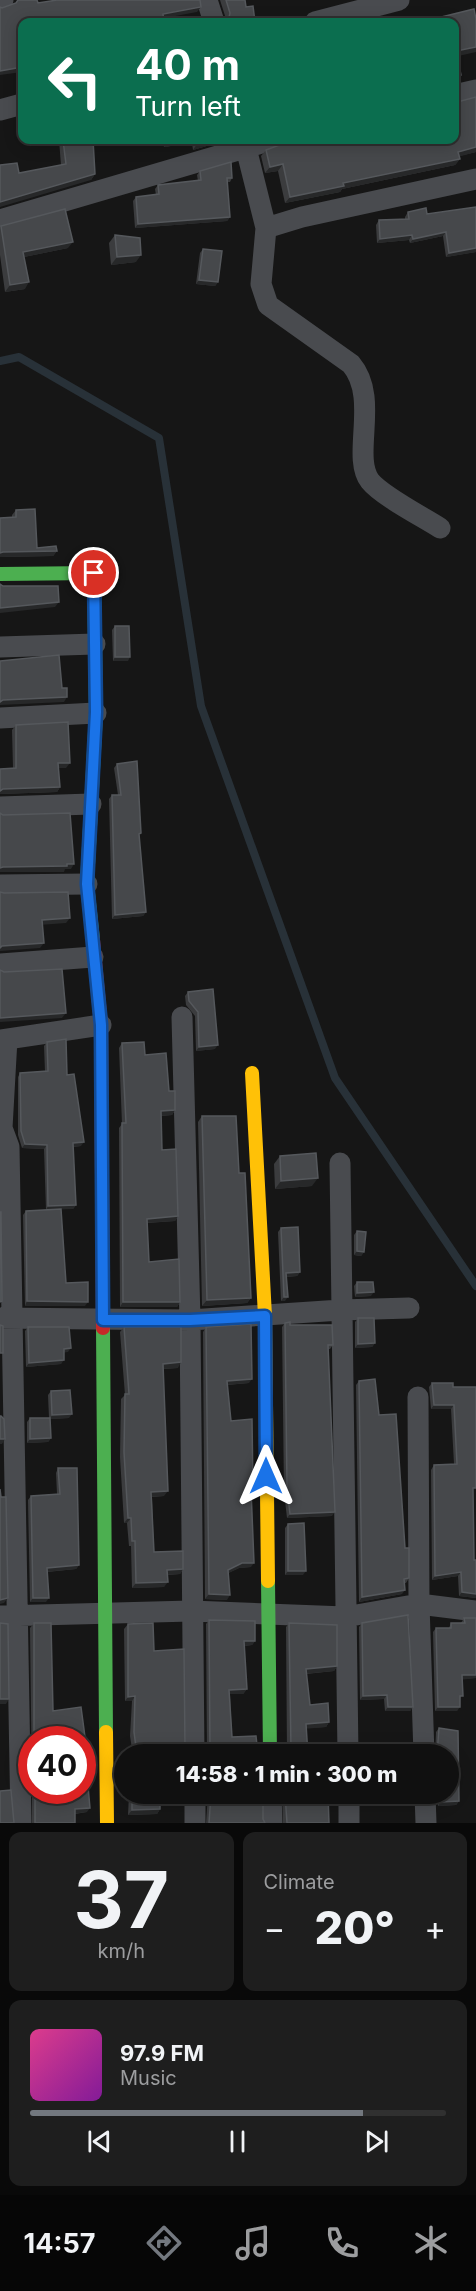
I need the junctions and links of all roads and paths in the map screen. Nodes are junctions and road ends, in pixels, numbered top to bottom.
1 (207, 0) edge
2 (399, 0) edge
3 (213, 18) edge
4 (330, 18) edge
5 (476, 90) edge
6 (459, 94) edge
7 (18, 105) edge
8 (0, 110) edge
9 (241, 144) edge
10 (244, 144) edge
11 (476, 179) edge
12 (0, 220) edge
13 (266, 228) junction
14 (440, 528) dead end
15 (0, 574) edge
16 (95, 644) junction
17 (0, 647) edge
18 (96, 712) junction
19 (0, 718) edge
20 (91, 804) junction
21 (0, 807) edge
22 (87, 884) junction
23 (0, 885) edge
24 (93, 957) junction
25 (0, 964) edge
26 (182, 1017) dead end
27 (101, 1025) junction
28 (3, 1039) edge
29 (252, 1073) dead end
30 (339, 1163) dead end
31 (409, 1308) dead end
32 (341, 1310) junction
33 (265, 1316) junction
34 (7, 1318) edge
35 (103, 1320) junction
36 (190, 1320) junction
37 (418, 1397) dead end
38 (419, 1604) junction
39 (191, 1611) junction
40 (476, 1611) edge
41 (104, 1614) junction
42 (267, 1614) junction
43 (10, 1616) edge
44 (345, 1617) junction
45 (194, 1744) edge
46 (270, 1744) edge
47 (348, 1744) edge
48 (424, 1744) edge
49 (195, 1804) edge
50 (271, 1804) edge
51 (349, 1804) edge
52 (425, 1804) edge
53 (21, 1823) edge
54 (107, 1823) edge
55 (195, 1823) edge
56 (272, 1823) edge
57 (349, 1823) edge
58 (426, 1823) edge

1 - 3 street
2 - 4 street
5 - 6 street
7 - 8 street
9 - 12 street
10 - 13 street
11 - 13 street
13 - 14 street
15 - 16 street
16 - 17 street
16 - 18 street
18 - 19 street
18 - 20 street
20 - 21 street
20 - 22 street
22 - 23 street
22 - 24 street
24 - 25 street
24 - 27 street
26 - 36 street
27 - 28 street
27 - 35 street
28 - 34 street
29 - 33 street
30 - 32 street
31 - 32 street
32 - 33 street
32 - 44 street
33 - 36 street
33 - 42 street
34 - 35 street
34 - 43 street
35 - 36 street
35 - 41 street
36 - 39 street
37 - 38 street
38 - 40 street
38 - 44 street
38 - 48 street
39 - 41 street
39 - 42 street
39 - 45 street
41 - 43 street
41 - 54 street
42 - 44 street
42 - 46 street
43 - 53 street
44 - 47 street
49 - 55 street
50 - 56 street
51 - 57 street
52 - 58 street

